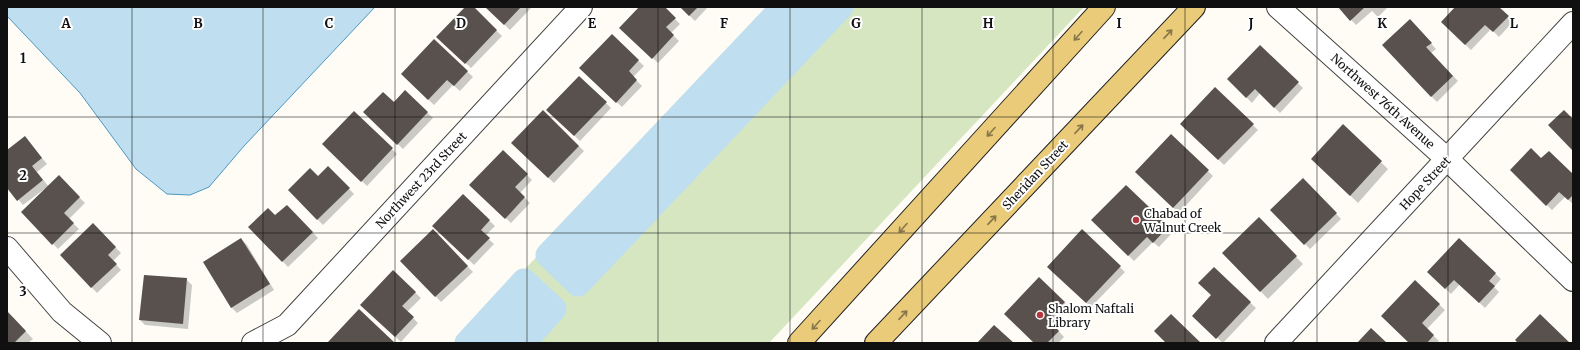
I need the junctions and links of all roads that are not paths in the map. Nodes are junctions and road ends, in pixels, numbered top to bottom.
1 (581, 7) edge
2 (1104, 7) edge
3 (1194, 7) edge
4 (1278, 7) edge
5 (1573, 23) edge
6 (1447, 159) junction
7 (7, 248) edge
8 (1573, 280) edge
9 (100, 343) edge
10 (253, 343) edge
11 (799, 343) edge
12 (876, 343) edge
13 (1276, 343) edge

1 - 10 street, Northwest 23rd Street
2 -> 11 main road
12 -> 3 main road, Sheridan Street
4 - 6 street, Northwest 76th Avenue
5 - 6 street, Hope Street
6 - 8 street, Northwest 76th Avenue
6 - 13 street, Hope Street
7 - 9 street

